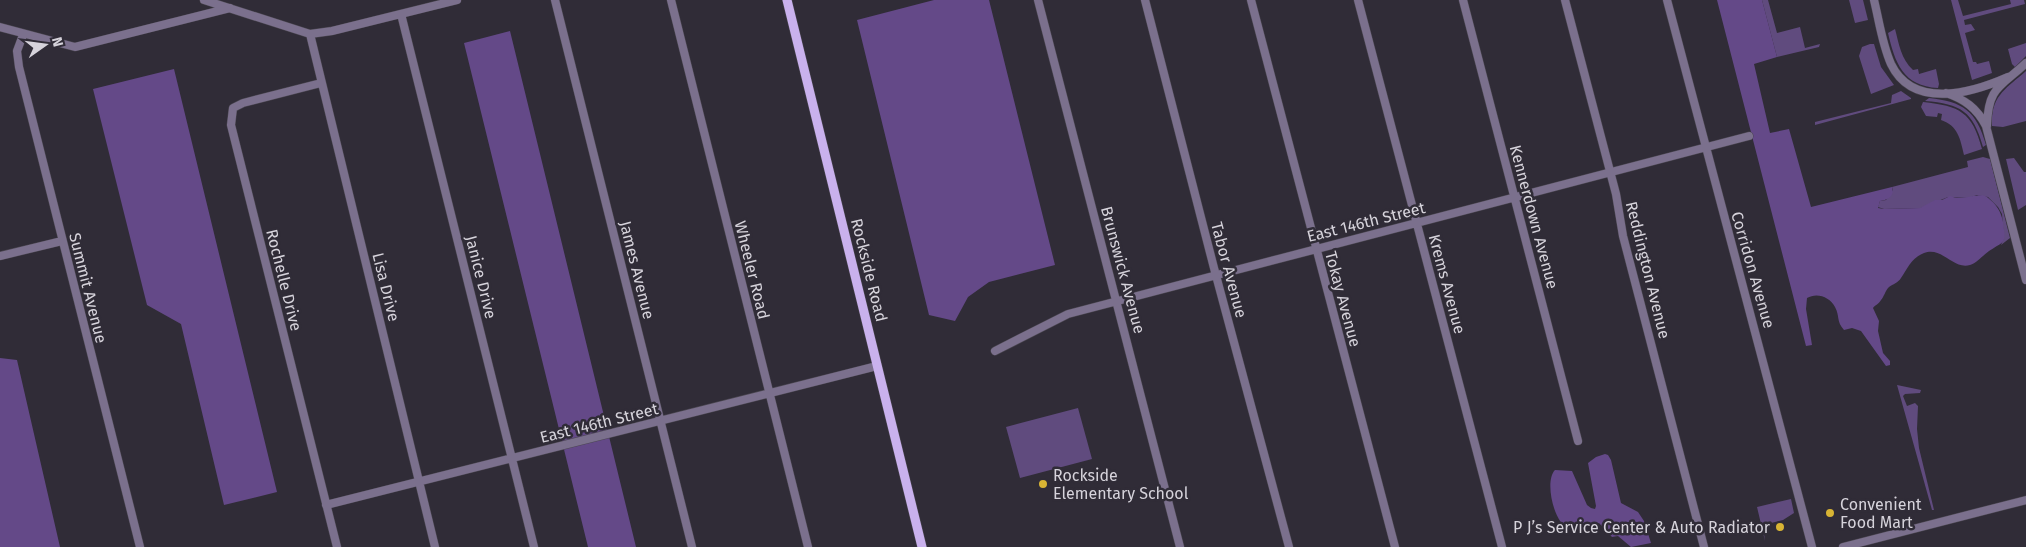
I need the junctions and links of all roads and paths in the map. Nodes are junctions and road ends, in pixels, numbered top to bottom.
1 (204, 0) edge
2 (458, 0) edge
3 (554, 0) edge
4 (671, 0) edge
5 (788, 0) edge
6 (1038, 0) edge
7 (1145, 0) edge
8 (1251, 0) edge
9 (1358, 0) edge
10 (1463, 0) edge
11 (1565, 0) edge
12 (1667, 0) edge
13 (1874, 0) edge
14 (438, 2) edge
15 (231, 8) junction
16 (401, 14) junction
17 (0, 28) edge
18 (23, 34) junction
19 (310, 34) junction
20 (2026, 63) edge
21 (2008, 77) junction
22 (321, 84) junction
23 (1946, 93) junction
24 (1987, 128) junction
25 (1749, 136) dead end
26 (1705, 148) junction
27 (1610, 173) junction
28 (1515, 198) junction
29 (1417, 223) junction
30 (62, 240) junction
31 (1316, 249) junction
32 (0, 256) edge
33 (1216, 276) junction
34 (2026, 280) edge
35 (1117, 302) junction
36 (995, 350) dead end
37 (877, 366) junction
38 (769, 393) junction
39 (661, 422) junction
40 (1578, 441) dead end
41 (512, 459) junction
42 (419, 482) junction
43 (2026, 500) edge
44 (326, 505) junction
45 (140, 547) edge
46 (337, 547) edge
47 (436, 547) edge
48 (534, 547) edge
49 (692, 547) edge
50 (808, 547) edge
51 (922, 547) edge
52 (1180, 547) edge
53 (1289, 547) edge
54 (1395, 547) edge
55 (1502, 547) edge
56 (1704, 547) edge
57 (1812, 547) edge
58 (1843, 547) edge

1 - 15 street
2 - 14 street
3 - 39 street, James Avenue
4 - 38 street, Wheeler Road
5 - 37 main road, Rockside Road
6 - 35 street, Brunswick Avenue
7 - 33 street, Tabor Avenue
8 - 31 street, Tokay Avenue
9 - 29 street, Krems Avenue
10 - 28 street, Kennerdown Avenue
11 - 27 street, Reddington Avenue
12 - 26 street, Corridon Avenue
13 - 23 street
14 - 16 street
15 - 18 street
15 - 19 street
16 - 19 street
16 - 41 street, Janice Drive
17 - 18 street
18 - 30 street, Summit Avenue
19 - 22 street, Lisa Drive
20 - 21 street
21 - 23 street
21 - 24 street
22 - 42 street, Lisa Drive
22 - 44 street, Rochelle Drive
23 - 24 street
24 - 34 street
25 - 26 street, East 146th Street
26 - 27 street, East 146th Street
26 - 57 street, Corridon Avenue
27 - 28 street, East 146th Street
27 - 56 street, Reddington Avenue
28 - 29 street, East 146th Street
28 - 40 street, Kennerdown Avenue
29 - 31 street, East 146th Street
29 - 55 street, Krems Avenue
30 - 32 street
30 - 45 street, Summit Avenue
31 - 33 street, East 146th Street
31 - 54 street, Tokay Avenue
33 - 35 street, East 146th Street
33 - 53 street, Tabor Avenue
35 - 36 street, East 146th Street
35 - 52 street, Brunswick Avenue
37 - 38 street, East 146th Street
37 - 51 main road, Rockside Road
38 - 39 street, East 146th Street
38 - 50 street, Wheeler Road
39 - 41 street, East 146th Street
39 - 49 street, James Avenue
41 - 42 street, East 146th Street
41 - 48 street, Janice Drive
42 - 44 street, East 146th Street
42 - 47 street, Lisa Drive
43 - 58 street
44 - 46 street, Rochelle Drive

